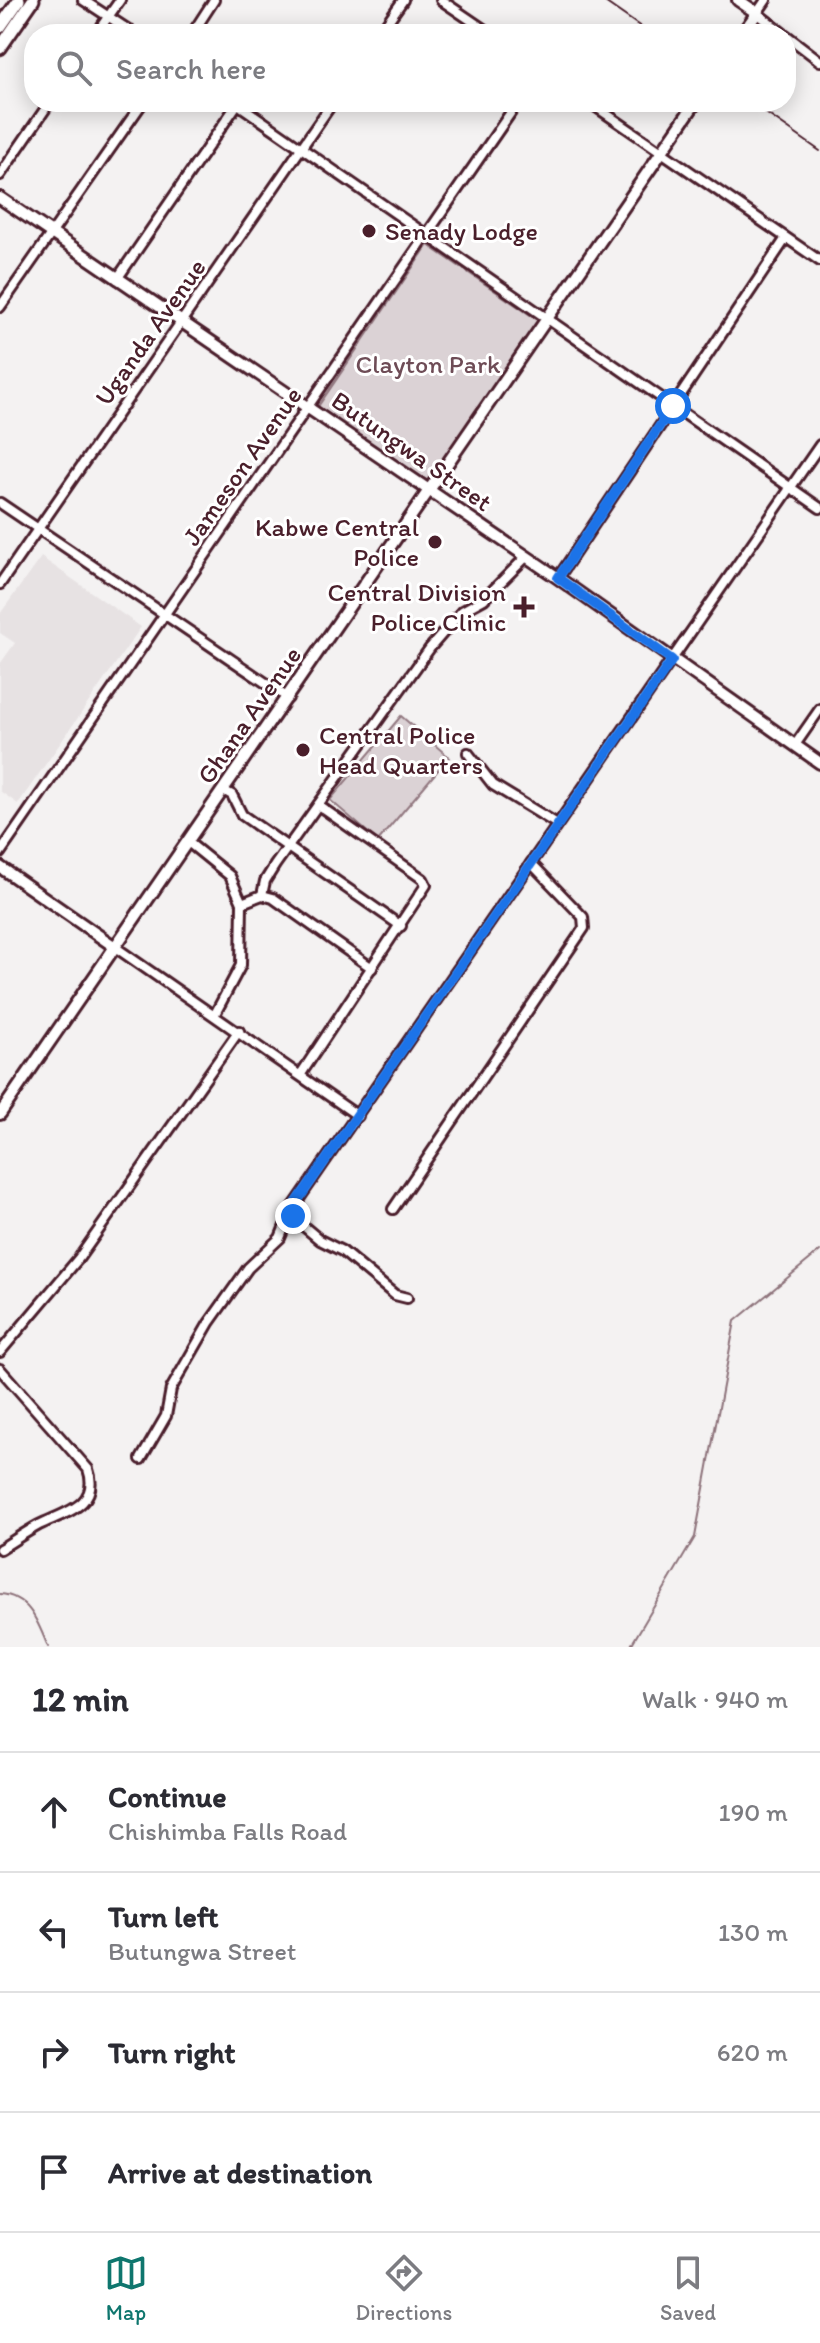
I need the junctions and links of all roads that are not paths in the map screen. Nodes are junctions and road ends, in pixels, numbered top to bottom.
1 (19, 0) edge
2 (33, 0) edge
3 (83, 0) edge
4 (120, 0) edge
5 (214, 0) edge
6 (403, 0) edge
7 (441, 0) edge
8 (738, 0) edge
9 (766, 0) edge
10 (757, 13) junction
11 (108, 17) junction
12 (103, 24) edge
13 (119, 24) edge
14 (198, 24) edge
15 (386, 24) edge
16 (476, 24) edge
17 (749, 24) edge
18 (771, 24) edge
19 (0, 27) edge
20 (796, 43) edge
21 (0, 48) edge
22 (820, 61) edge
23 (43, 112) edge
24 (136, 112) edge
25 (230, 112) edge
26 (249, 112) edge
27 (326, 112) edge
28 (511, 112) edge
29 (604, 112) edge
30 (689, 112) edge
31 (301, 148) junction
32 (662, 152) junction
33 (0, 175) edge
34 (0, 198) edge
35 (51, 233) junction
36 (426, 235) junction
37 (786, 238) junction
38 (820, 261) edge
39 (117, 279) junction
40 (0, 307) edge
41 (548, 319) junction
42 (181, 322) junction
43 (308, 406) junction
44 (673, 406) junction
45 (820, 445) edge
46 (790, 488) junction
47 (429, 491) junction
48 (0, 503) edge
49 (820, 508) edge
50 (38, 529) junction
51 (526, 557) junction
52 (558, 578) junction
53 (0, 584) edge
54 (164, 614) junction
55 (672, 660) junction
56 (288, 698) junction
57 (820, 709) edge
58 (795, 745) junction
59 (468, 753) dead end
60 (820, 763) edge
61 (223, 790) junction
62 (318, 805) junction
63 (557, 824) junction
64 (188, 842) junction
65 (289, 847) junction
66 (0, 853) edge
67 (531, 863) junction
68 (0, 867) edge
69 (262, 895) junction
70 (242, 903) junction
71 (401, 926) junction
72 (115, 947) junction
73 (372, 968) junction
74 (215, 1014) junction
75 (239, 1031) junction
76 (301, 1074) junction
77 (0, 1114) edge
78 (358, 1116) junction
79 (292, 1209) junction
80 (393, 1209) dead end
81 (407, 1298) dead end
82 (0, 1352) edge
83 (0, 1369) edge
84 (141, 1459) dead end
85 (0, 1549) edge

1 - 19 highway
2 - 21 highway
3 - 11 street
4 - 11 street
5 - 14 street
6 - 15 street
7 - 16 street
8 - 10 main road
9 - 10 street
10 - 17 main road
10 - 18 street
11 - 12 street
11 - 13 street
20 - 22 street
23 - 33 street
24 - 35 street
25 - 39 street
26 - 31 street
27 - 31 street, Uganda Avenue
28 - 36 street, Jameson Avenue
29 - 32 street
30 - 32 main road, Ghana Avenue
31 - 36 street
31 - 42 street, Uganda Avenue
32 - 37 street
32 - 41 main road, Ghana Avenue
34 - 35 main road, Butungwa Street
35 - 39 main road, Butungwa Street
35 - 40 street
36 - 41 street
36 - 43 street, Jameson Avenue
37 - 38 street
37 - 44 street
39 - 42 main road, Butungwa Street
41 - 44 street
41 - 47 main road, Ghana Avenue
42 - 43 main road, Butungwa Street
42 - 50 street, Uganda Avenue
43 - 47 main road, Butungwa Street
43 - 54 street, Jameson Avenue
44 - 46 street
44 - 52 street
45 - 46 street
46 - 49 street
46 - 55 street
47 - 51 main road, Butungwa Street
47 - 56 main road, Ghana Avenue
48 - 50 street
50 - 53 street, Uganda Avenue
50 - 54 street
51 - 52 main road, Butungwa Street
51 - 62 street
52 - 55 main road, Butungwa Street
54 - 56 street
54 - 66 street, Jameson Avenue
55 - 58 main road, Butungwa Street
55 - 63 street
56 - 61 main road, Ghana Avenue
57 - 58 street
58 - 60 main road, Butungwa Street
59 - 63 street
61 - 64 main road, Ghana Avenue
61 - 65 street
62 - 65 street
62 - 71 street
63 - 67 street
64 - 70 street
64 - 72 main road, Ghana Avenue
65 - 69 street
65 - 71 street
67 - 78 street
67 - 80 street
68 - 72 main road
69 - 70 street
69 - 73 street
70 - 74 street
71 - 73 street
72 - 74 street
72 - 77 main road, Ghana Avenue
73 - 76 street
74 - 75 street
75 - 76 street
75 - 82 street
76 - 78 street
78 - 79 street
79 - 81 street
79 - 84 street
83 - 85 street

